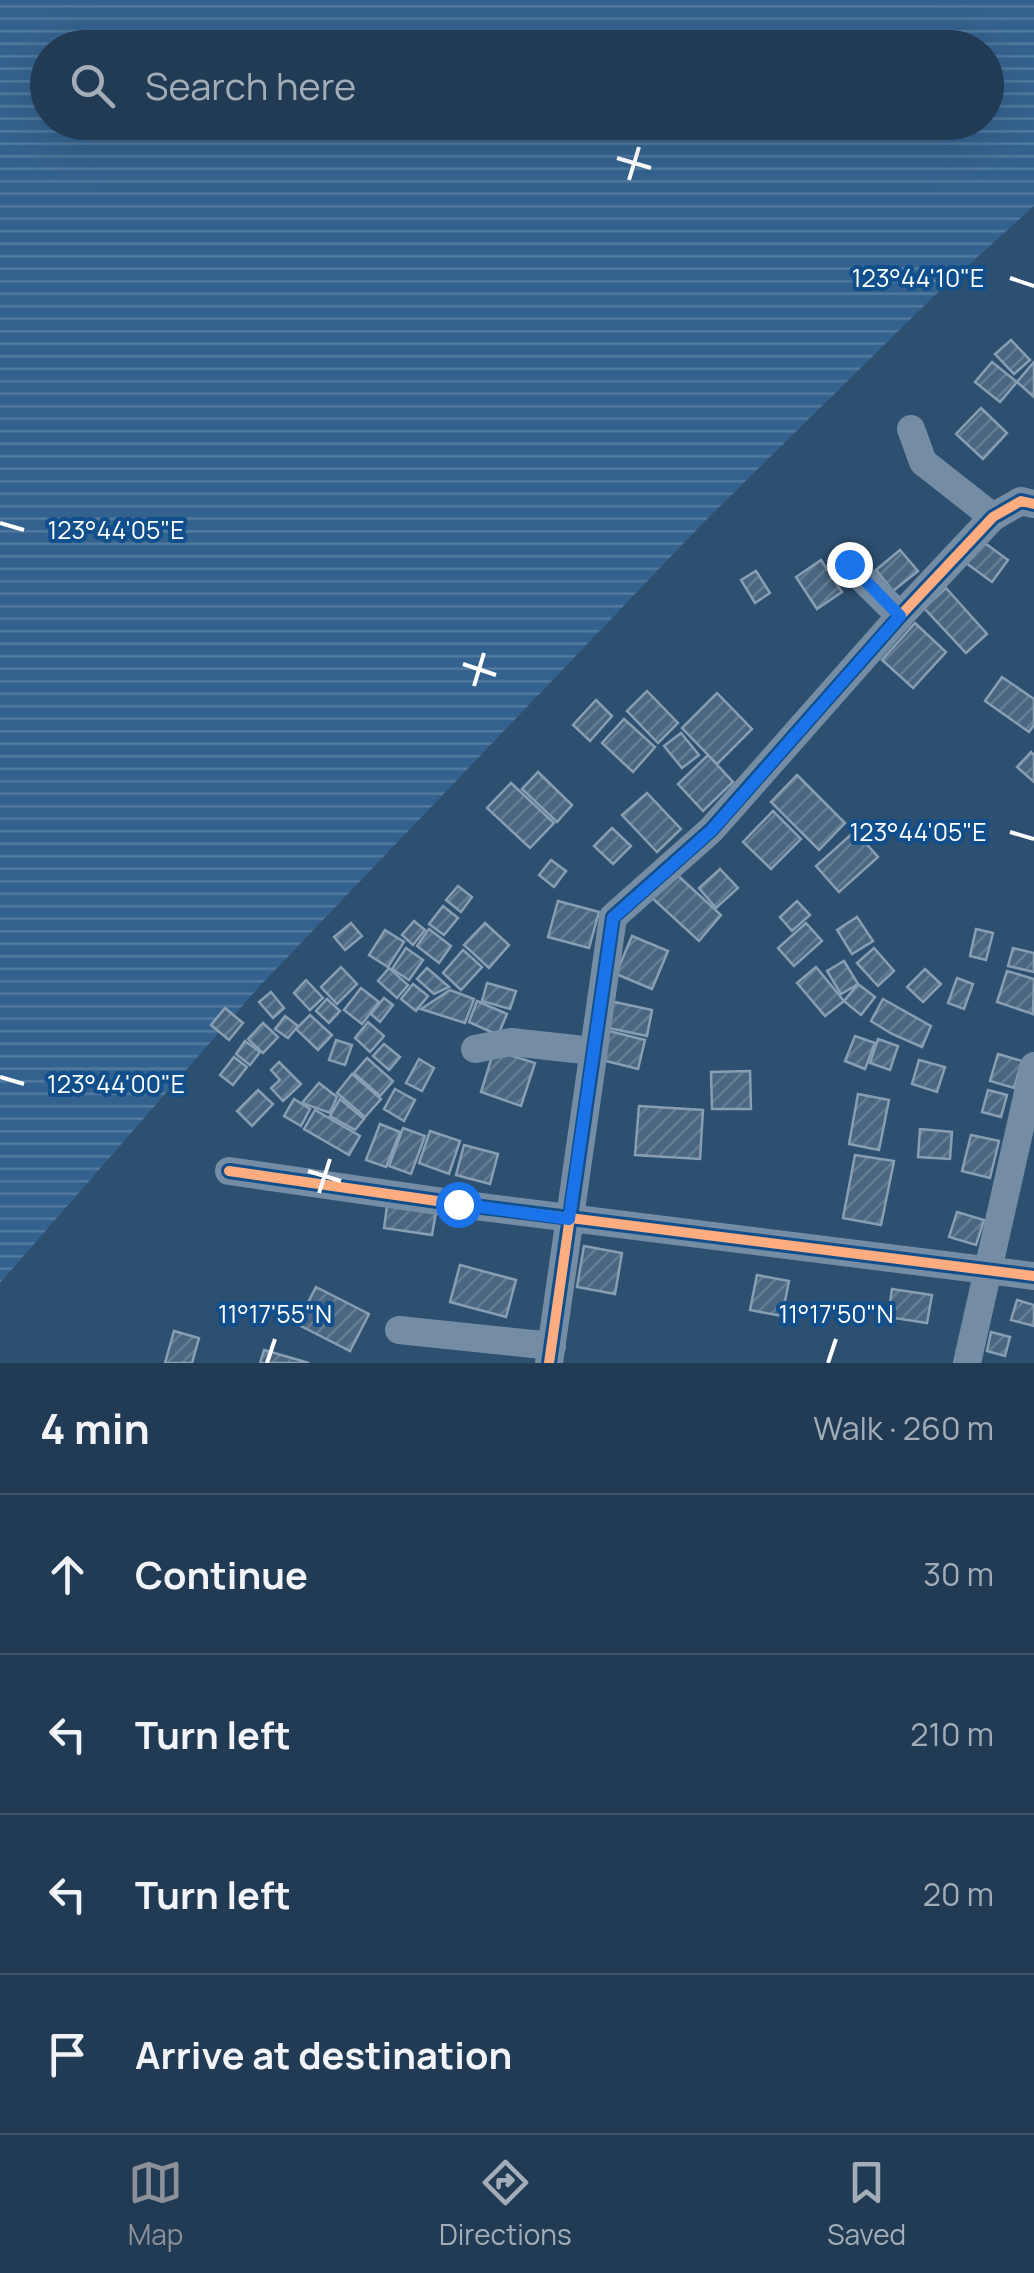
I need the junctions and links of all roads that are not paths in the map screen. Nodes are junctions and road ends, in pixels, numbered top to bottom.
1 (911, 429) dead end
2 (1034, 504) edge
3 (993, 517) junction
4 (849, 564) dead end
5 (900, 616) junction
6 (475, 1050) dead end
7 (594, 1051) junction
8 (1034, 1066) edge
9 (228, 1172) dead end
10 (569, 1219) junction
11 (986, 1270) junction
12 (1034, 1276) edge
13 (400, 1330) dead end
14 (550, 1355) edge
15 (967, 1363) edge

1 - 3 street
2 - 3 street
3 - 5 street
4 - 5 street
5 - 7 street
6 - 7 street
7 - 10 street
8 - 11 street
9 - 10 street
10 - 11 street
10 - 14 street
11 - 12 street
11 - 15 street
13 - 14 street

